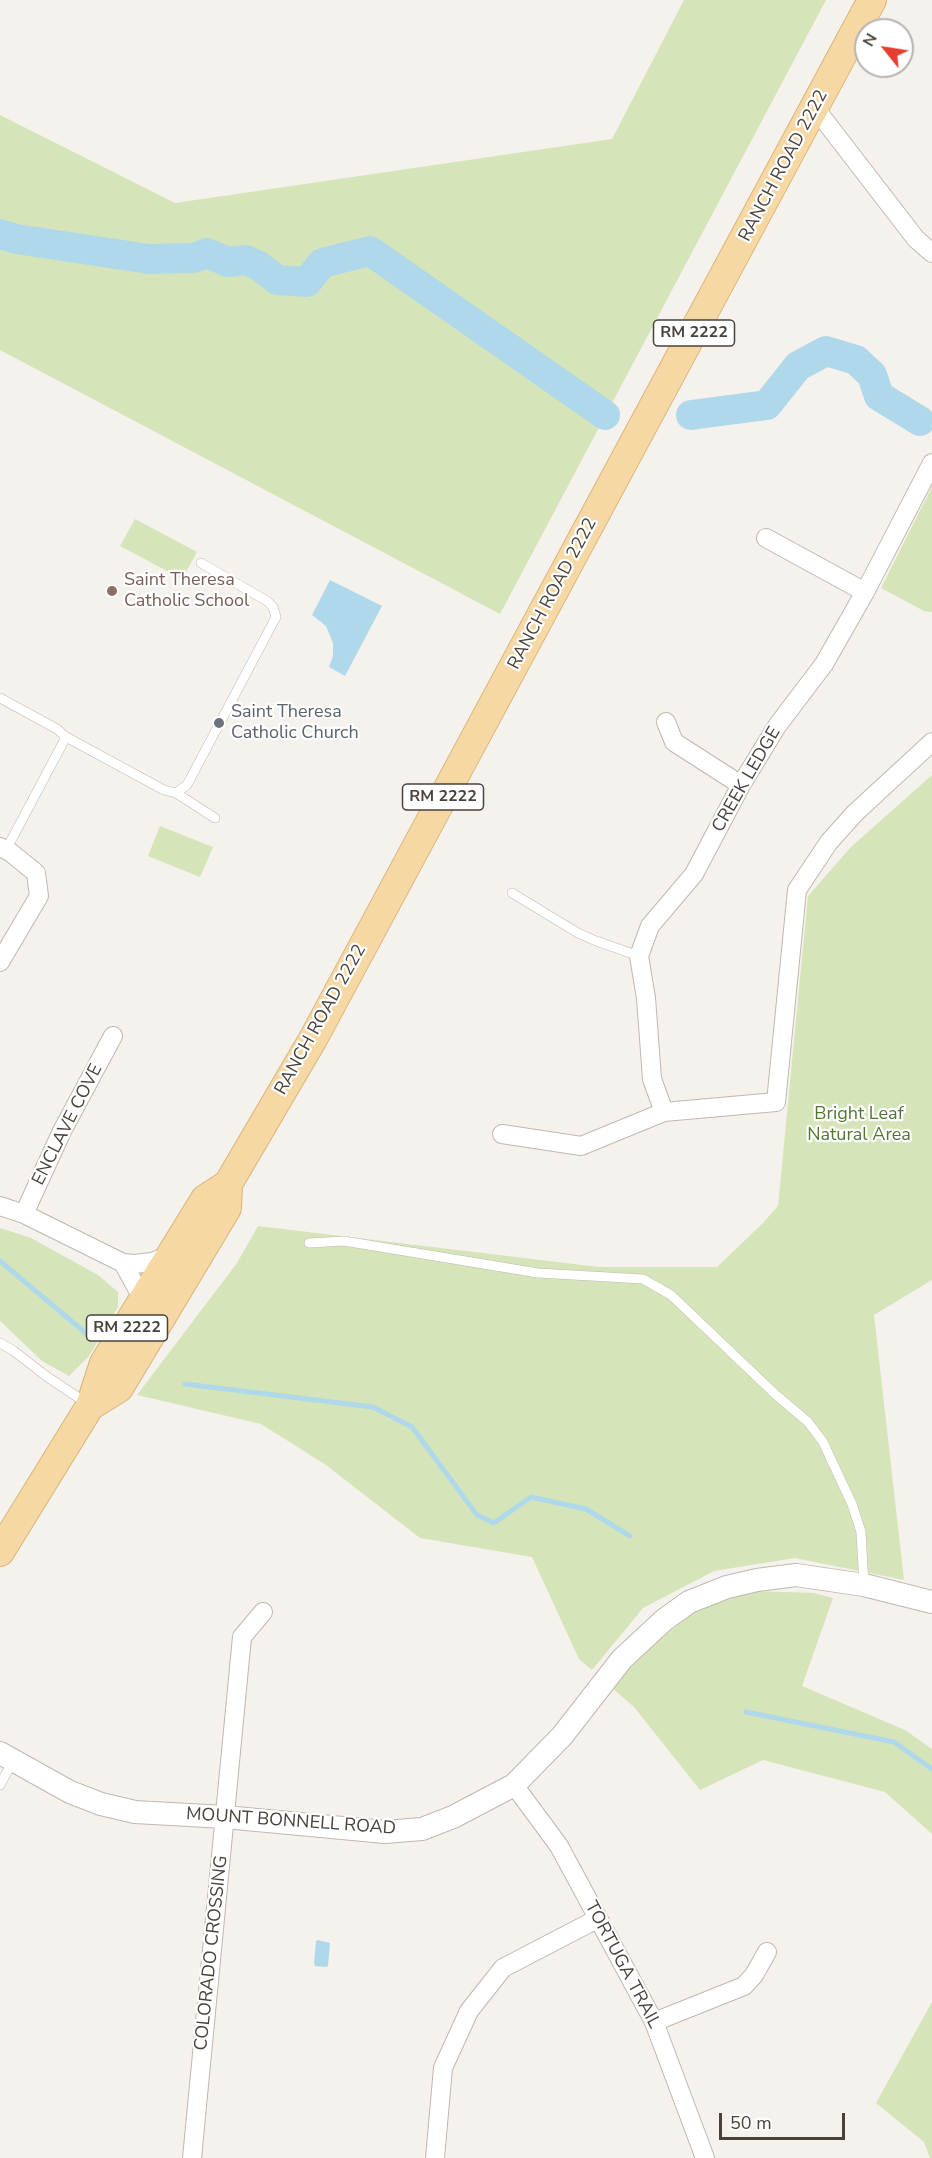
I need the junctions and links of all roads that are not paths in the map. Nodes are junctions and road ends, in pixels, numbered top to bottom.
1 (872, 0) edge
2 (815, 108) junction
3 (932, 253) edge
4 (932, 464) edge
5 (766, 538) dead end
6 (201, 563) dead end
7 (865, 592) junction
8 (0, 698) edge
9 (666, 722) dead end
10 (66, 737) junction
11 (932, 742) edge
12 (741, 785) junction
13 (176, 793) junction
14 (215, 818) dead end
15 (3, 849) edge
16 (512, 892) dead end
17 (639, 956) junction
18 (0, 962) edge
19 (113, 1036) dead end
20 (664, 1112) junction
21 (502, 1134) dead end
22 (228, 1184) junction
23 (0, 1206) edge
24 (24, 1214) junction
25 (309, 1243) dead end
26 (172, 1254) junction
27 (123, 1263) junction
28 (141, 1305) junction
29 (0, 1343) edge
30 (90, 1406) junction
31 (0, 1552) edge
32 (864, 1585) junction
33 (932, 1602) edge
34 (263, 1612) dead end
35 (6, 1757) edge
36 (0, 1785) edge
37 (514, 1785) junction
38 (225, 1817) junction
39 (597, 1919) junction
40 (767, 1952) dead end
41 (654, 2022) junction
42 (192, 2158) edge
43 (435, 2158) edge
44 (705, 2158) edge

1 - 2 main road, RANCH ROAD 2222 / RM 2222
2 - 3 street
2 - 22 main road, RANCH ROAD 2222 / RM 2222
4 - 7 street, CREEK LEDGE
5 - 7 street
6 - 13 lane
7 - 12 street, CREEK LEDGE
8 - 10 lane
9 - 12 street
10 - 13 lane
10 - 15 lane
11 - 20 street
12 - 17 street, CREEK LEDGE
13 - 14 lane
15 - 18 street
16 - 17 lane
17 - 20 street, CREEK LEDGE
19 - 24 street, ENCLAVE COVE
20 - 21 street
22 - 26 main road, RANCH ROAD 2222 / RM 2222
22 - 30 main road, RANCH ROAD 2222 / RM 2222
23 - 24 street
24 - 27 street
25 - 32 lane
26 - 27 street
26 - 28 main road, RANCH ROAD 2222 / RM 2222
27 - 28 street
28 - 30 main road, RANCH ROAD 2222 / RM 2222
29 - 30 lane
30 - 31 main road, RANCH ROAD 2222 / RM 2222
32 - 33 street, MOUNT BONNELL ROAD
32 - 37 street, MOUNT BONNELL ROAD
34 - 38 street, COLORADO CROSSING
35 - 36 lane
35 - 38 street, MOUNT BONNELL ROAD
37 - 38 street, MOUNT BONNELL ROAD
37 - 39 street, TORTUGA TRAIL
38 - 42 street, COLORADO CROSSING
39 - 41 street, TORTUGA TRAIL
39 - 43 street
40 - 41 street
41 - 44 street, TORTUGA TRAIL

